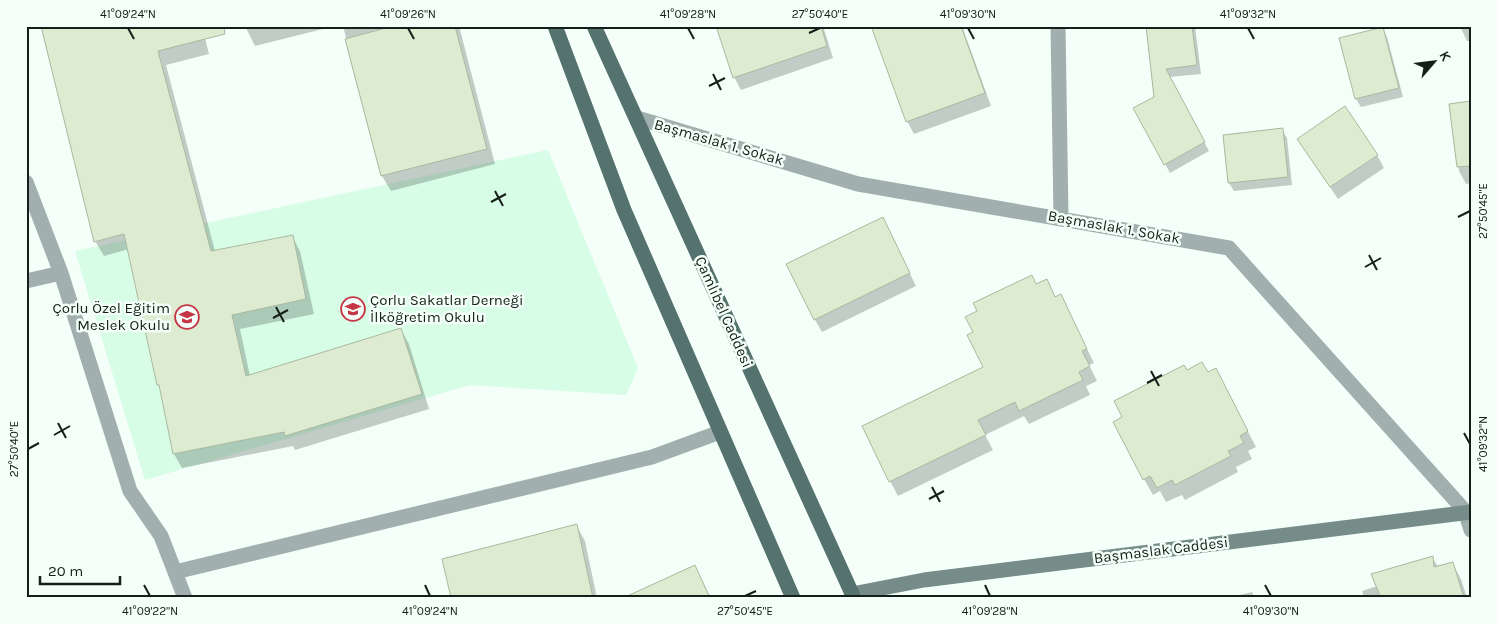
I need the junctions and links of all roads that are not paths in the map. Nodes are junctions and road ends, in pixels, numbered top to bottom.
1 (555, 26) edge
2 (594, 26) edge
3 (1058, 26) edge
4 (637, 118) junction
5 (26, 182) edge
6 (1061, 218) junction
7 (61, 273) junction
8 (26, 280) edge
9 (720, 432) junction
10 (1468, 511) edge
11 (1471, 530) edge
12 (175, 572) junction
13 (853, 596) edge
14 (185, 598) edge
15 (793, 598) edge

1 - 9 main road
2 - 4 main road, Çamlıbel Caddesi
3 - 6 street
4 - 6 street, Başmaslak 1. Sokak
4 - 13 main road, Çamlıbel Caddesi
5 - 7 street
6 - 10 street, Başmaslak 1. Sokak
7 - 8 street
7 - 12 street
9 - 12 street
9 - 15 main road
10 - 11 street, Başmaslak 1. Sokak
10 - 13 street, Başmaslak Caddesi
12 - 14 street

